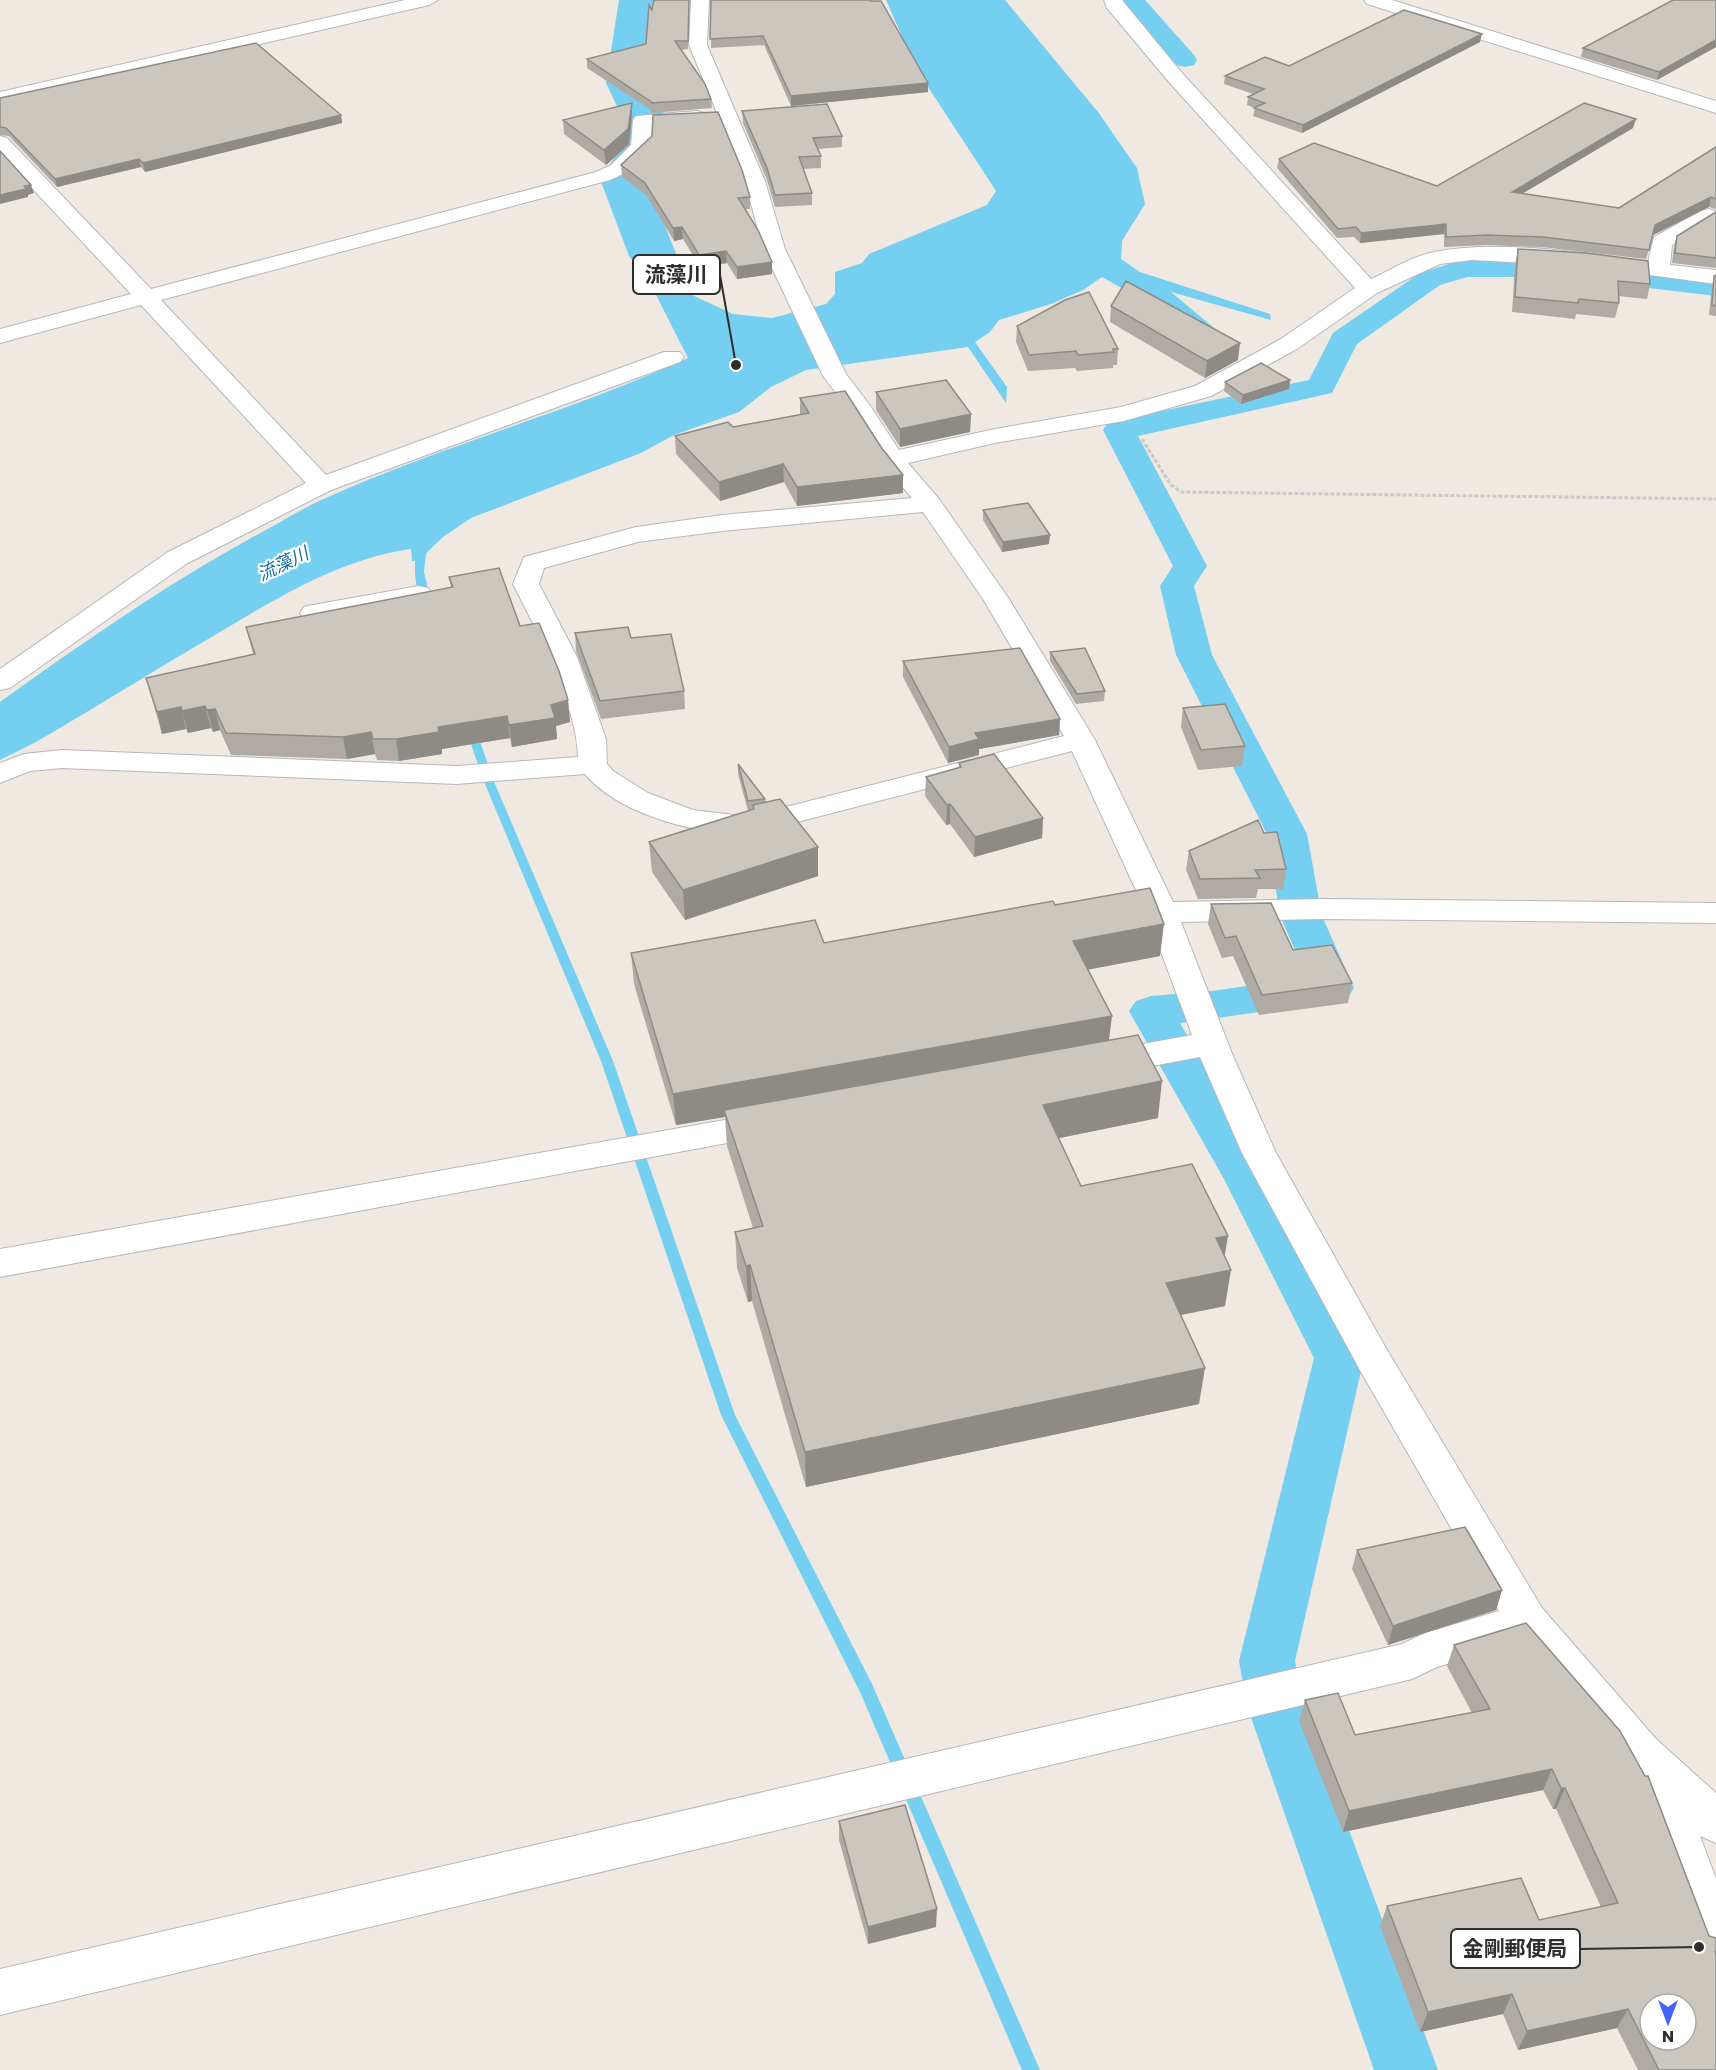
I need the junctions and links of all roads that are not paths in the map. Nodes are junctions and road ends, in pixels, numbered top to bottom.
1 (429, 0) edge
2 (700, 0) edge
3 (1113, 0) edge
4 (1373, 0) edge
5 (0, 98) edge
6 (1716, 107) edge
7 (728, 116) junction
8 (0, 142) edge
9 (1708, 215) edge
10 (1658, 270) junction
11 (1716, 277) edge
12 (1369, 288) junction
13 (145, 297) junction
14 (0, 336) edge
15 (672, 357) dead end
16 (892, 459) junction
17 (322, 485) junction
18 (930, 504) junction
19 (438, 591) edge
20 (313, 614) edge
21 (0, 682) edge
22 (1081, 741) junction
23 (9, 763) edge
24 (593, 765) junction
25 (1162, 912) junction
26 (1716, 913) edge
27 (1210, 1037) junction
28 (1071, 1069) edge
29 (802, 1118) edge
30 (0, 1263) edge
31 (1527, 1621) junction
32 (1648, 1760) junction
33 (1716, 1822) edge
34 (1716, 1939) edge
35 (0, 1992) edge

1 - 5 street
2 - 7 street
3 - 12 street
4 - 6 street
7 - 13 street
7 - 16 street
8 - 13 street
9 - 10 street
10 - 11 street
10 - 12 street
12 - 16 street
13 - 14 street
13 - 17 street
15 - 17 street
16 - 18 street
17 - 21 street
18 - 22 street
18 - 24 street
19 - 20 street
22 - 24 street
22 - 25 street
23 - 24 street
25 - 26 street
25 - 27 street
27 - 28 street
27 - 31 street
29 - 30 street
31 - 32 street
31 - 35 street
32 - 33 street
32 - 34 street

